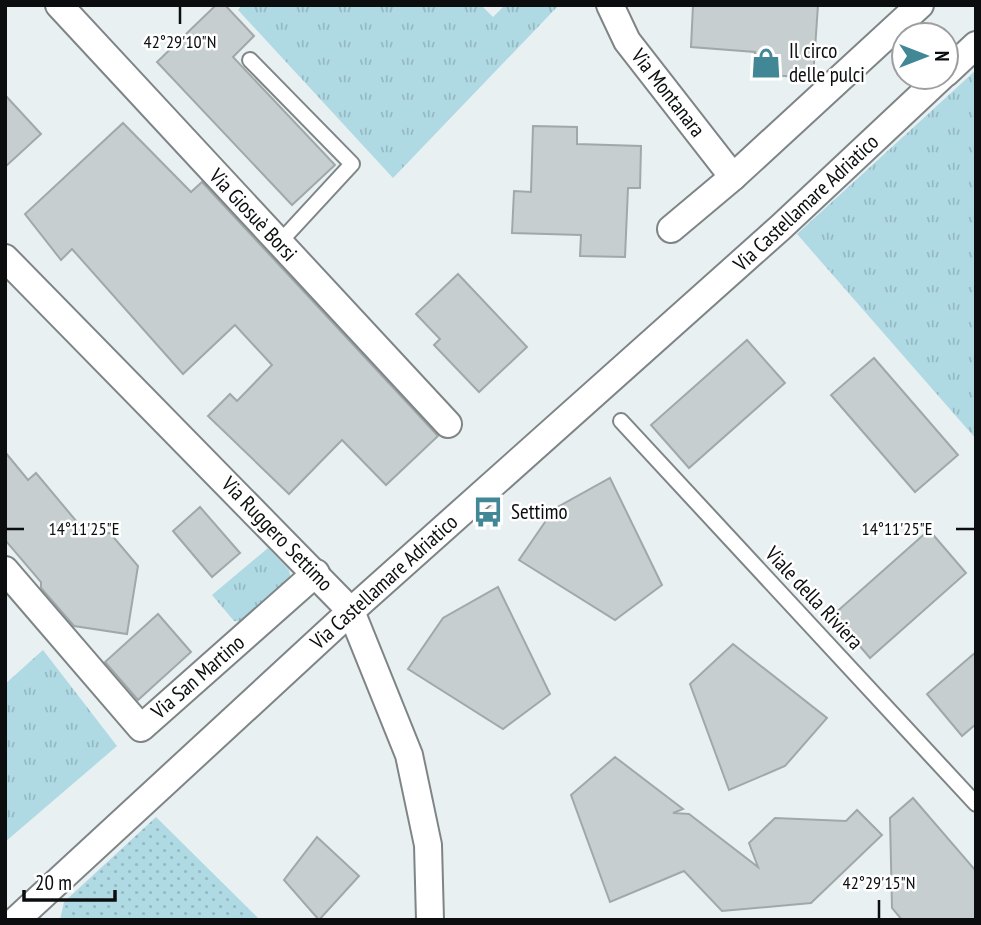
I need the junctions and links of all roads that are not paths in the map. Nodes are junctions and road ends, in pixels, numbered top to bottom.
1 (59, 5) edge
2 (610, 5) edge
3 (920, 5) edge
4 (976, 45) edge
5 (250, 60) dead end
6 (960, 60) edge
7 (927, 91) edge
8 (733, 177) junction
9 (671, 229) dead end
10 (279, 243) junction
11 (5, 258) edge
12 (621, 421) dead end
13 (448, 424) dead end
14 (5, 570) edge
15 (316, 573) junction
16 (351, 611) junction
17 (976, 804) edge
18 (425, 913) edge
19 (16, 920) edge

1 - 10 street, Via Giosuè Borsi
2 - 8 street, Via Montanara
3 - 8 street
4 - 6 street
5 - 10 lane
7 - 16 street, Via Castellamare Adriatico
8 - 9 street
10 - 13 street, Via Giosuè Borsi
11 - 15 street, Via Ruggero Settimo
12 - 17 lane, Viale della Riviera
14 - 15 street, Via San Martino
15 - 16 street, Via Ruggero Settimo
16 - 18 street, Via Ruggero Settimo
16 - 19 street, Via Castellamare Adriatico

